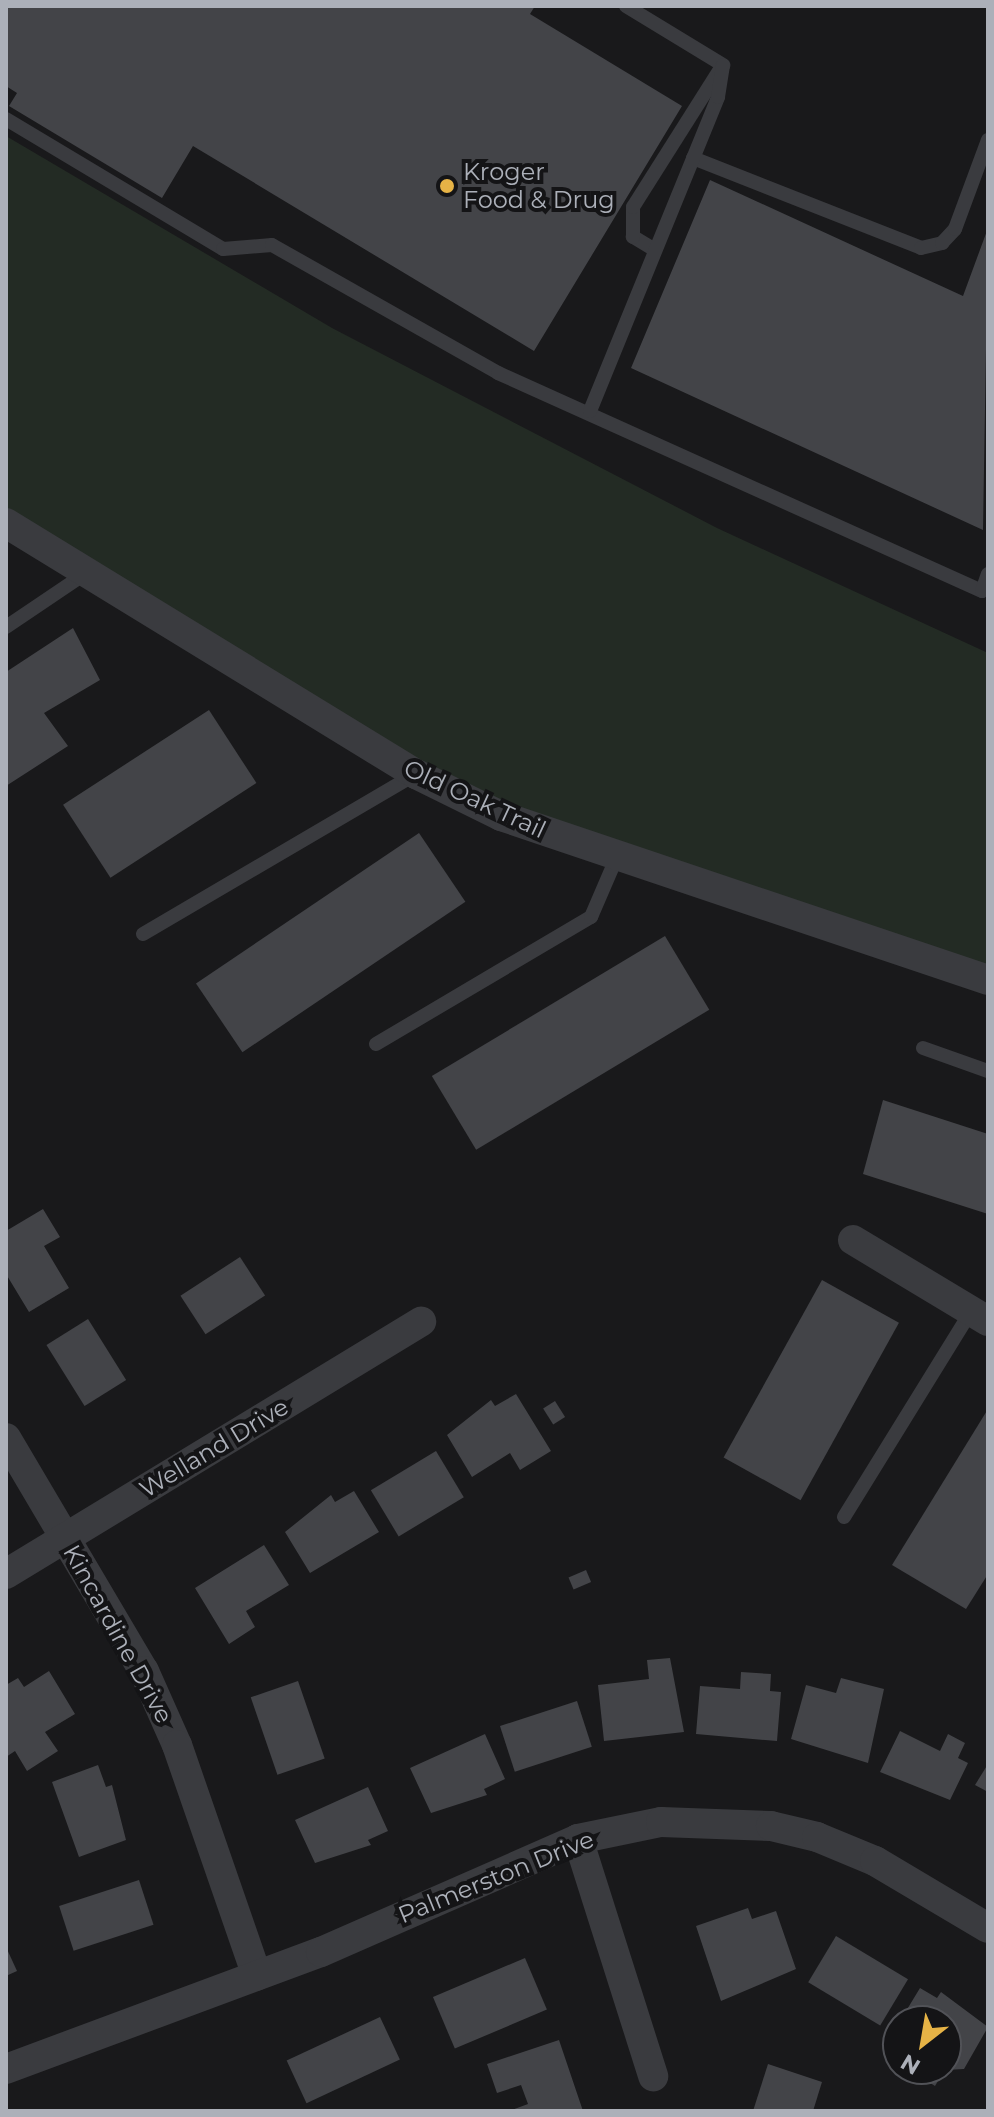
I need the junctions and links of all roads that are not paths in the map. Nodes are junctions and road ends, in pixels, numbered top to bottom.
1 (626, 6) edge
2 (723, 65) junction
3 (6, 119) edge
4 (988, 140) edge
5 (693, 158) junction
6 (655, 250) junction
7 (590, 411) junction
8 (6, 523) edge
9 (86, 573) junction
10 (988, 574) edge
11 (6, 627) edge
12 (416, 774) junction
13 (616, 859) junction
14 (143, 934) dead end
15 (988, 980) edge
16 (376, 1044) dead end
17 (923, 1048) dead end
18 (988, 1071) edge
19 (853, 1240) dead end
20 (980, 1316) edge
21 (421, 1322) dead end
22 (6, 1438) edge
23 (844, 1517) dead end
24 (66, 1538) junction
25 (6, 1574) edge
26 (578, 1839) junction
27 (988, 1928) edge
28 (257, 1976) junction
29 (6, 2069) edge
30 (653, 2076) dead end

1 - 2 lane
2 - 5 lane
2 - 6 lane
3 - 7 lane
4 - 5 lane
5 - 6 lane
6 - 7 lane
7 - 10 lane
8 - 9 street, Old Oak Trail
9 - 11 lane
9 - 12 street, Old Oak Trail
12 - 13 street, Old Oak Trail
12 - 14 lane
13 - 15 street, Old Oak Trail
13 - 16 lane
17 - 18 lane
19 - 20 street
20 - 23 lane
21 - 24 street, Welland Drive
22 - 24 street, Kincardine Drive
24 - 25 street, Welland Drive
24 - 28 street, Kincardine Drive
26 - 27 street, Palmerston Drive
26 - 28 street, Palmerston Drive
26 - 30 street
28 - 29 street, Palmerston Drive

